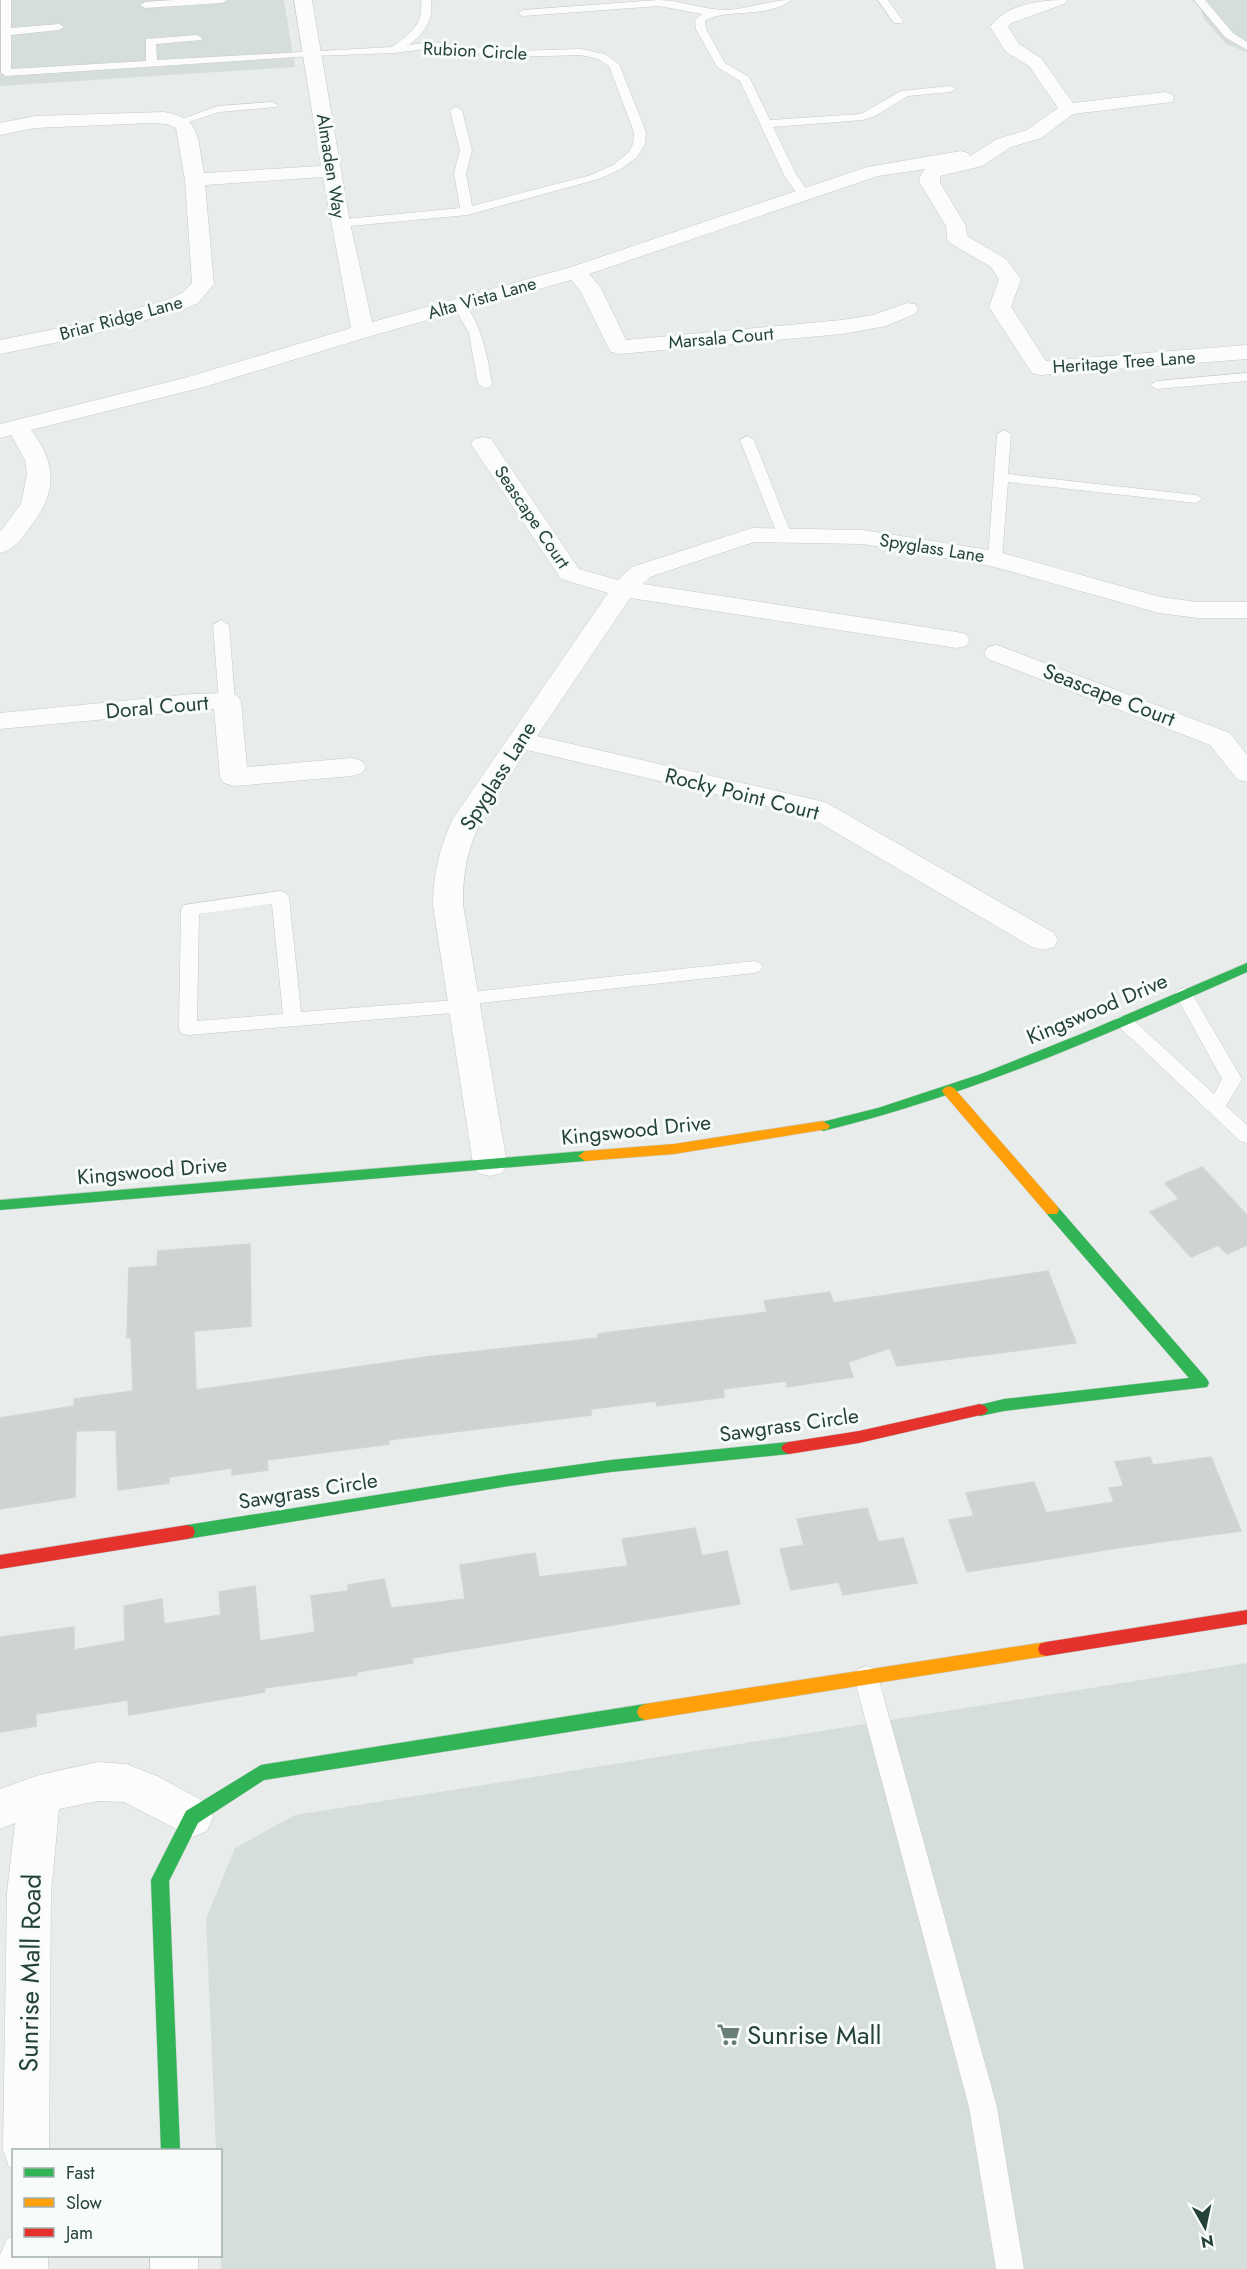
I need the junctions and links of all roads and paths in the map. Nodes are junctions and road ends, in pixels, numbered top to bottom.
1 (6, 0) edge
2 (222, 0) edge
3 (303, 0) edge
4 (426, 0) edge
5 (786, 0) edge
6 (883, 0) edge
7 (1199, 0) edge
8 (1053, 1) edge
9 (145, 5) dead end
10 (711, 12) junction
11 (523, 13) dead end
12 (897, 21) dead end
13 (59, 27) dead end
14 (6, 32) junction
15 (197, 38) dead end
16 (1247, 46) edge
17 (395, 50) junction
18 (312, 53) junction
19 (152, 64) junction
20 (950, 89) dead end
21 (1165, 98) dead end
22 (272, 105) dead end
23 (456, 110) dead end
24 (1068, 110) junction
25 (180, 122) junction
26 (766, 124) junction
27 (0, 129) edge
28 (961, 157) dead end
29 (331, 171) junction
30 (195, 180) junction
31 (804, 194) junction
32 (467, 211) junction
33 (340, 223) junction
34 (575, 273) junction
35 (459, 305) junction
36 (907, 309) dead end
37 (363, 331) junction
38 (0, 347) edge
39 (1247, 352) edge
40 (1247, 377) edge
41 (485, 384) dead end
42 (1157, 385) dead end
43 (9, 429) edge
44 (1004, 434) dead end
45 (747, 440) dead end
46 (483, 444) dead end
47 (1001, 477) junction
48 (1196, 499) dead end
49 (785, 536) junction
50 (0, 546) edge
51 (995, 559) junction
52 (623, 589) junction
53 (1247, 610) edge
54 (221, 625) dead end
55 (957, 640) dead end
56 (997, 653) dead end
57 (227, 701) junction
58 (0, 721) edge
59 (1247, 734) edge
60 (1220, 739) junction
61 (519, 740) junction
62 (352, 767) dead end
63 (1247, 773) edge
64 (1043, 940) dead end
65 (1247, 967) edge
66 (754, 968) dead end
67 (1184, 994) junction
68 (463, 1002) junction
69 (293, 1020) junction
70 (1123, 1022) junction
71 (949, 1091) junction
72 (1216, 1107) junction
73 (1247, 1136) edge
74 (490, 1164) junction
75 (0, 1205) edge
76 (0, 1562) edge
77 (1247, 1617) edge
78 (866, 1677) junction
79 (20, 1802) edge
80 (192, 1817) junction
81 (17, 2138) edge
82 (170, 2149) edge
83 (1010, 2269) edge

1 - 14 lane, Rubion Circle
2 - 9 lane
3 - 18 street, Almaden Way
4 - 17 lane
5 - 10 lane
6 - 12 lane
7 - 16 lane
8 - 24 street
10 - 11 lane
10 - 26 lane
13 - 14 lane
14 - 19 lane, Rubion Circle
15 - 19 lane
17 - 18 lane, Rubion Circle
17 - 32 lane, Rubion Circle
18 - 19 lane, Rubion Circle
18 - 29 street, Almaden Way
20 - 26 lane
21 - 24 street, Heritage Tree Lane
22 - 25 lane
23 - 32 lane
24 - 39 street, Heritage Tree Lane
25 - 27 street
25 - 30 street, Briar Ridge Lane
26 - 31 lane
28 - 31 street, Alta Vista Lane
29 - 30 street
29 - 33 street, Almaden Way
30 - 38 street, Briar Ridge Lane
31 - 34 street, Alta Vista Lane
32 - 33 lane, Rubion Circle
33 - 37 street, Almaden Way
34 - 35 street, Alta Vista Lane
34 - 36 street, Marsala Court
35 - 37 street, Alta Vista Lane
35 - 41 lane
37 - 43 street, Alta Vista Lane
40 - 42 lane
43 - 50 street
44 - 47 lane
45 - 49 lane
46 - 52 street, Seascape Court
47 - 48 lane
47 - 51 lane
49 - 51 street, Spyglass Lane
49 - 52 street, Spyglass Lane
51 - 53 street, Spyglass Lane
52 - 55 street
52 - 61 street, Spyglass Lane
54 - 57 lane
56 - 60 street, Seascape Court
57 - 58 street, Doral Court
57 - 62 street, Doral Court
59 - 60 street
60 - 63 street, Seascape Court
61 - 64 street, Rocky Point Court
61 - 68 street, Spyglass Lane
65 - 67 street, Kingswood Drive
66 - 68 lane
67 - 70 street, Kingswood Drive
67 - 72 lane
68 - 69 lane
68 - 74 street, Spyglass Lane
69 - 69 lane
70 - 71 street, Kingswood Drive
70 - 72 lane
71 - 74 street, Kingswood Drive
71 - 76 street, Sawgrass Circle
72 - 73 lane
74 - 75 street, Kingswood Drive
77 - 78 street
78 - 80 street
78 - 83 lane
79 - 80 street
79 - 81 street, Sunrise Mall Road
80 - 82 street

